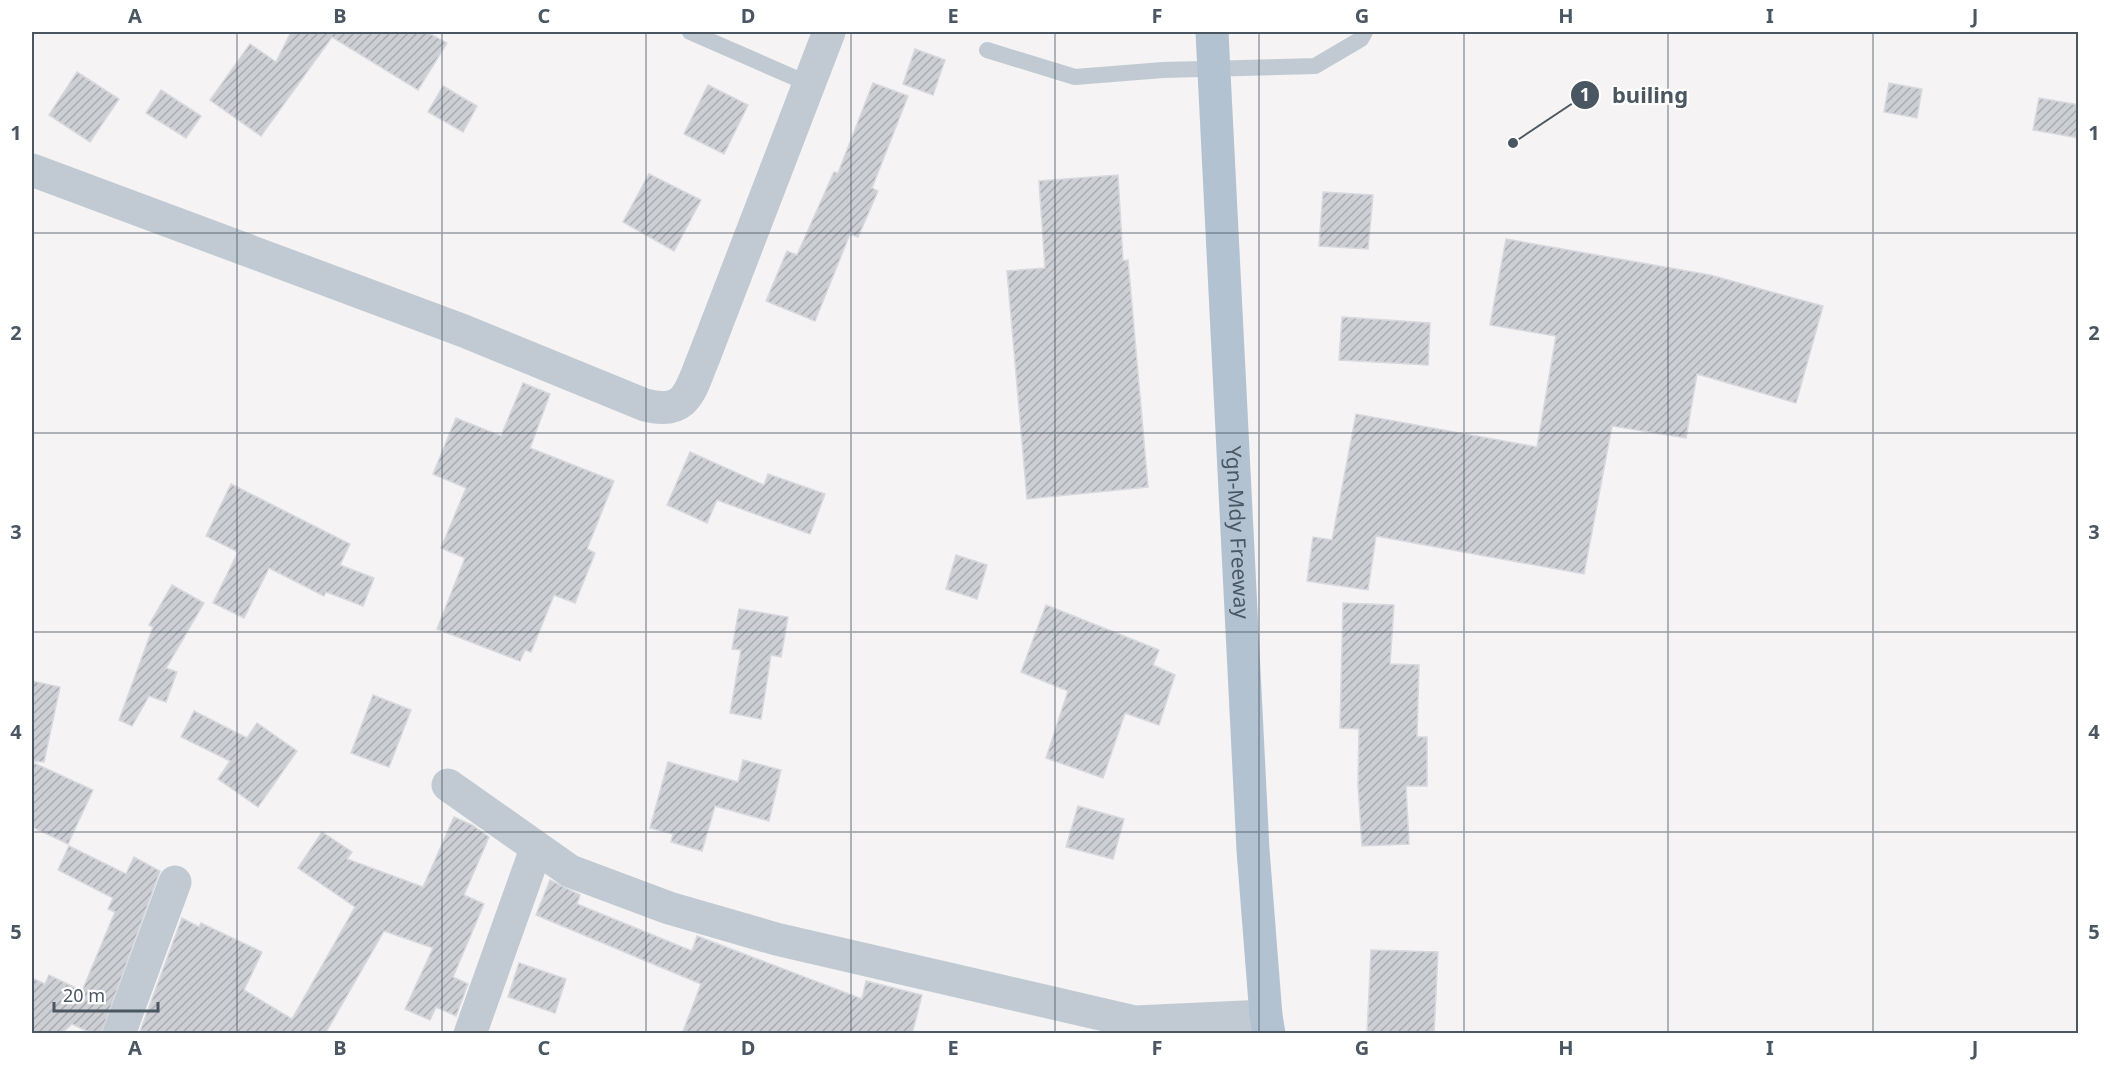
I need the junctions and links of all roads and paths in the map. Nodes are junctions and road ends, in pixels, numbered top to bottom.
1 (690, 32) edge
2 (829, 32) edge
3 (1212, 32) edge
4 (1365, 32) edge
5 (987, 50) dead end
6 (1214, 68) junction
7 (809, 84) junction
8 (32, 170) edge
9 (448, 785) dead end
10 (536, 849) junction
11 (175, 882) dead end
12 (1267, 1025) edge
13 (119, 1034) edge
14 (470, 1034) edge

1 - 7 lane
2 - 7 street
3 - 6 main road, Ygn-Mdy Freeway
4 - 6 lane
5 - 6 lane
6 - 12 main road, Ygn-Mdy Freeway
7 - 8 street
9 - 10 street
10 - 12 street
10 - 14 street
11 - 13 street

